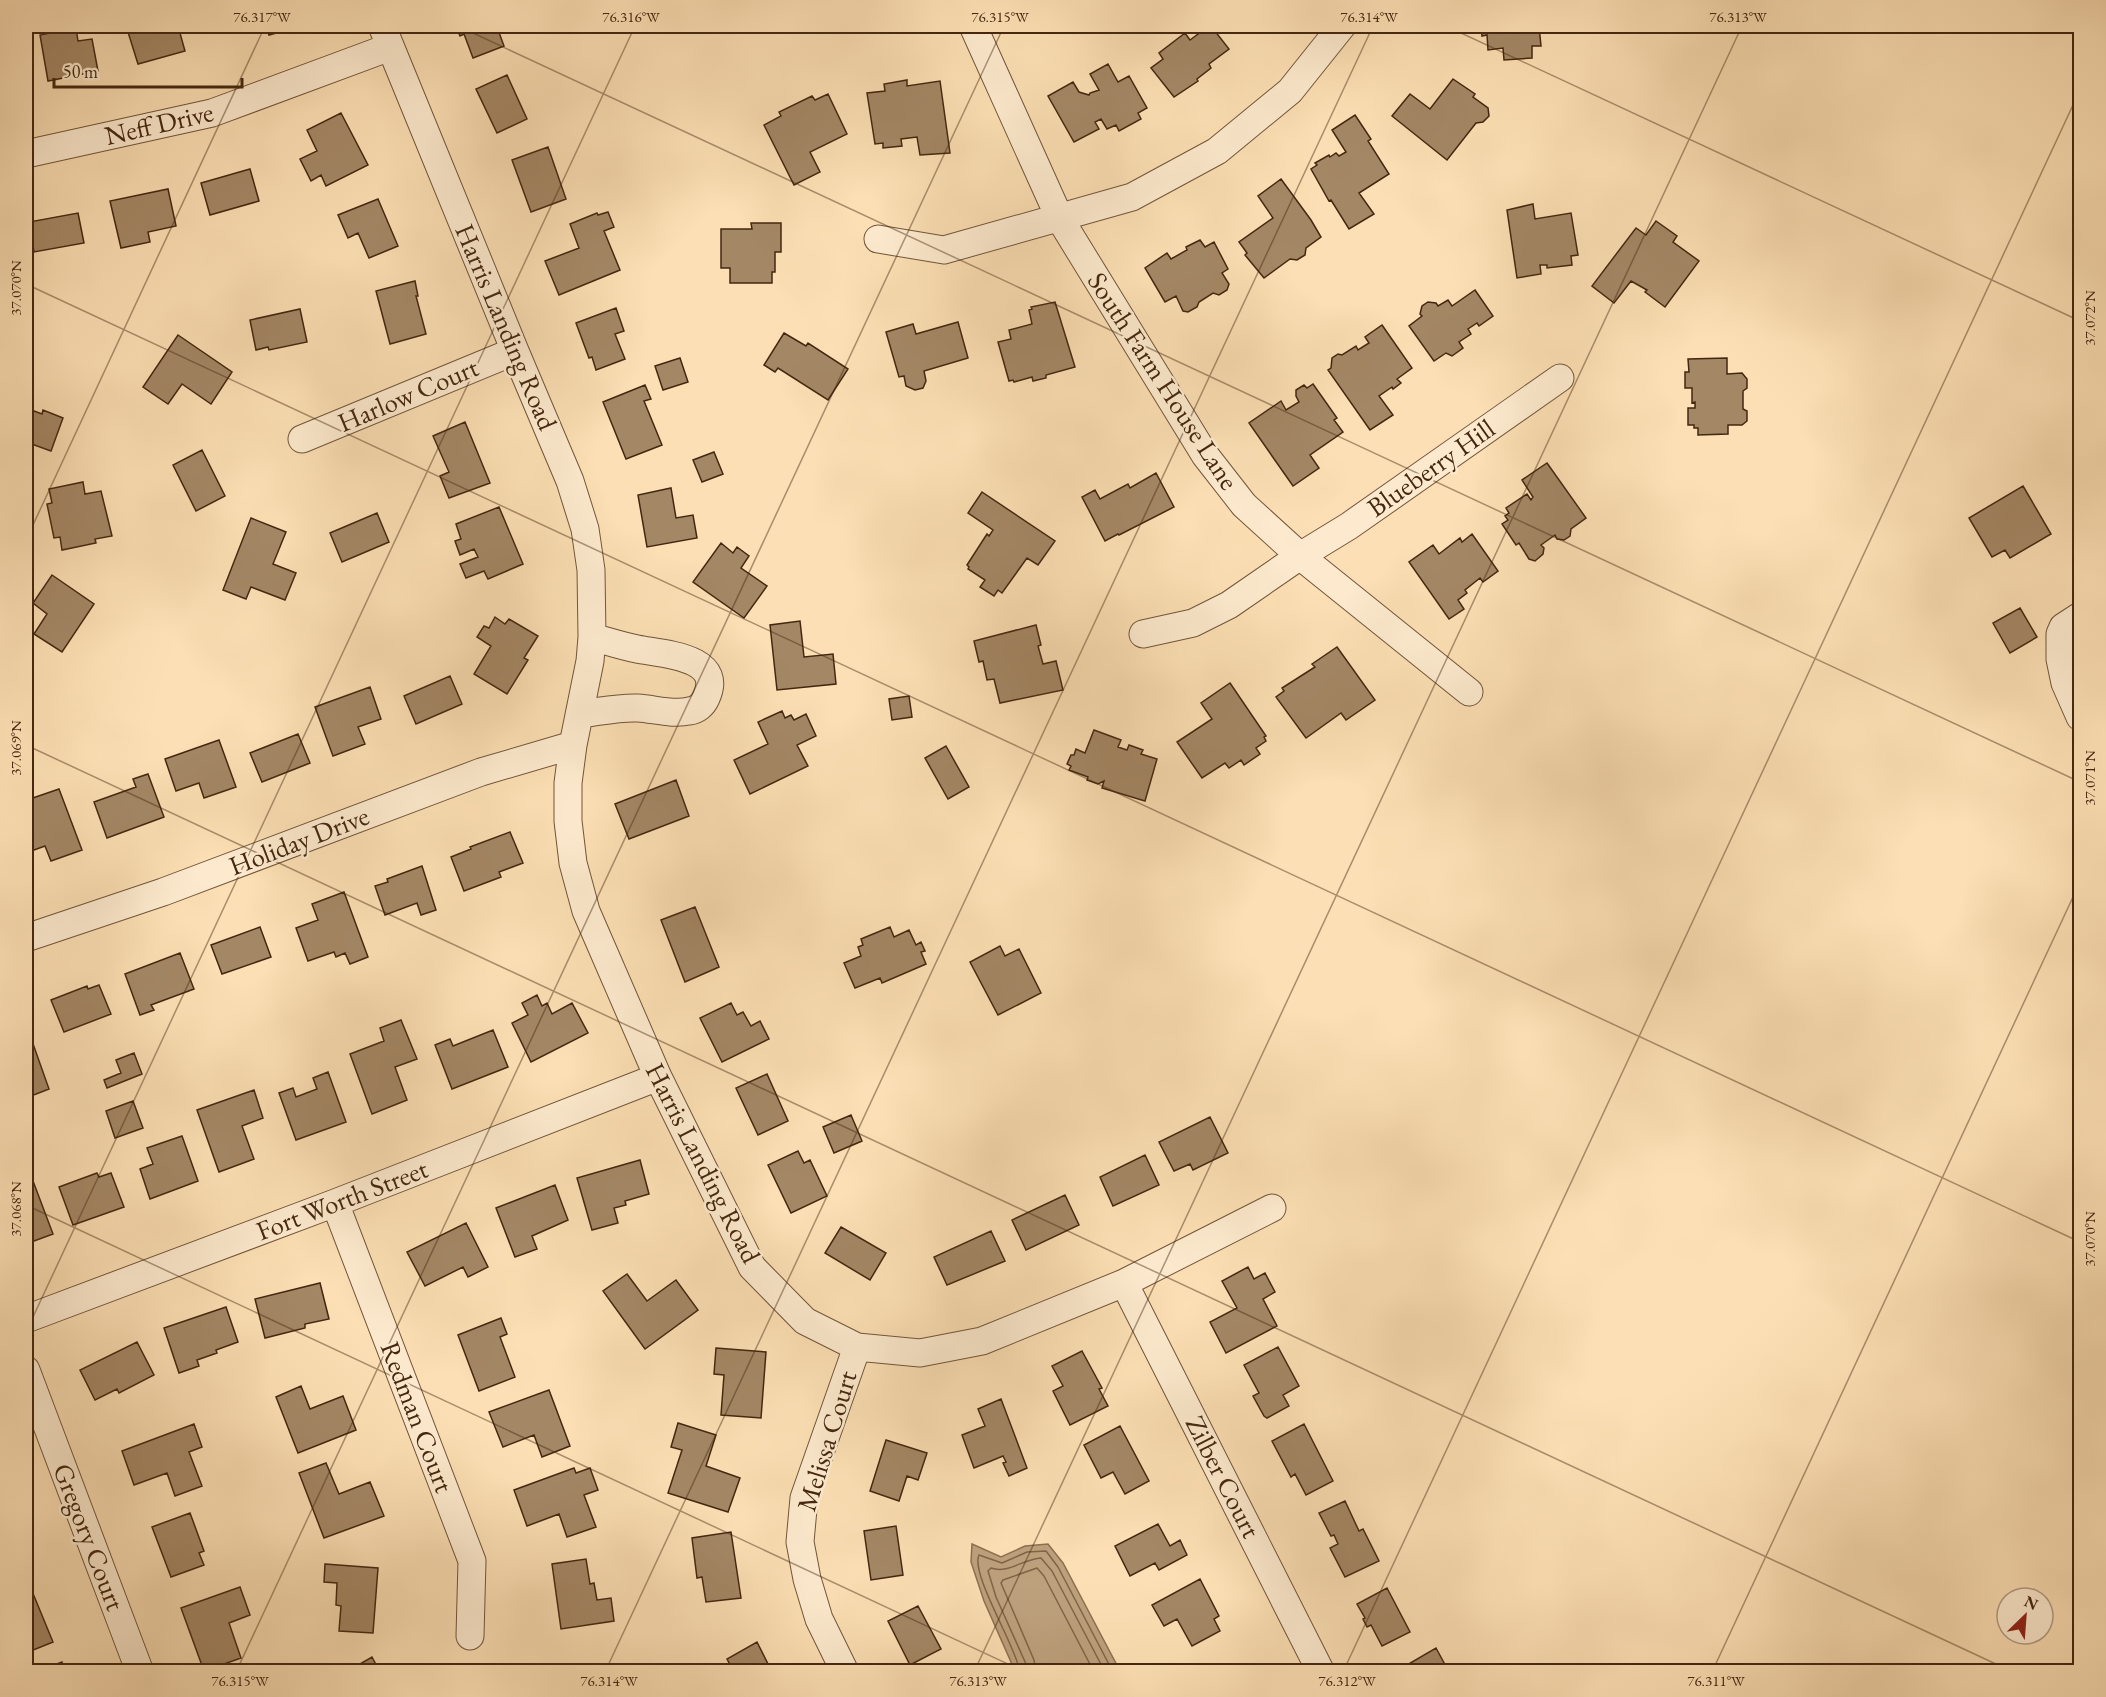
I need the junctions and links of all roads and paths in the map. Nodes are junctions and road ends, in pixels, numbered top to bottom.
1 (973, 26) edge
2 (1342, 26) edge
3 (386, 36) edge
4 (26, 154) edge
5 (1060, 219) junction
6 (878, 239) dead end
7 (515, 351) junction
8 (1560, 378) dead end
9 (302, 439) dead end
10 (1300, 556) junction
11 (2080, 616) edge
12 (1143, 634) dead end
13 (592, 637) junction
14 (1469, 692) dead end
15 (579, 714) junction
16 (2080, 717) edge
17 (573, 745) junction
18 (26, 938) edge
19 (658, 1077) junction
20 (335, 1203) junction
21 (1272, 1208) dead end
22 (1124, 1283) junction
23 (26, 1319) edge
24 (856, 1347) junction
25 (26, 1370) edge
26 (470, 1636) dead end
27 (140, 1671) edge
28 (845, 1671) edge
29 (1321, 1671) edge

1 - 5 street, South Farm House Lane
2 - 5 street
3 - 4 street, Neff Drive
3 - 7 street, Harris Landing Road
5 - 6 street
5 - 10 street, South Farm House Lane
7 - 9 street, Harlow Court
7 - 13 street, Harris Landing Road
8 - 10 street, Blueberry Hill
10 - 12 street, Blueberry Hill
10 - 14 street, South Farm House Lane
11 - 16 street
13 - 15 street, Harris Landing Road
13 - 15 street
15 - 17 street, Harris Landing Road
17 - 18 street, Holiday Drive
17 - 19 street, Harris Landing Road
19 - 20 street, Fort Worth Street
19 - 24 street, Harris Landing Road
20 - 23 street, Fort Worth Street
20 - 26 street, Redman Court
21 - 22 street, Harris Landing Road
22 - 24 street, Harris Landing Road
22 - 29 street, Zilber Court
24 - 28 street, Melissa Court
25 - 27 street, Gregory Court

